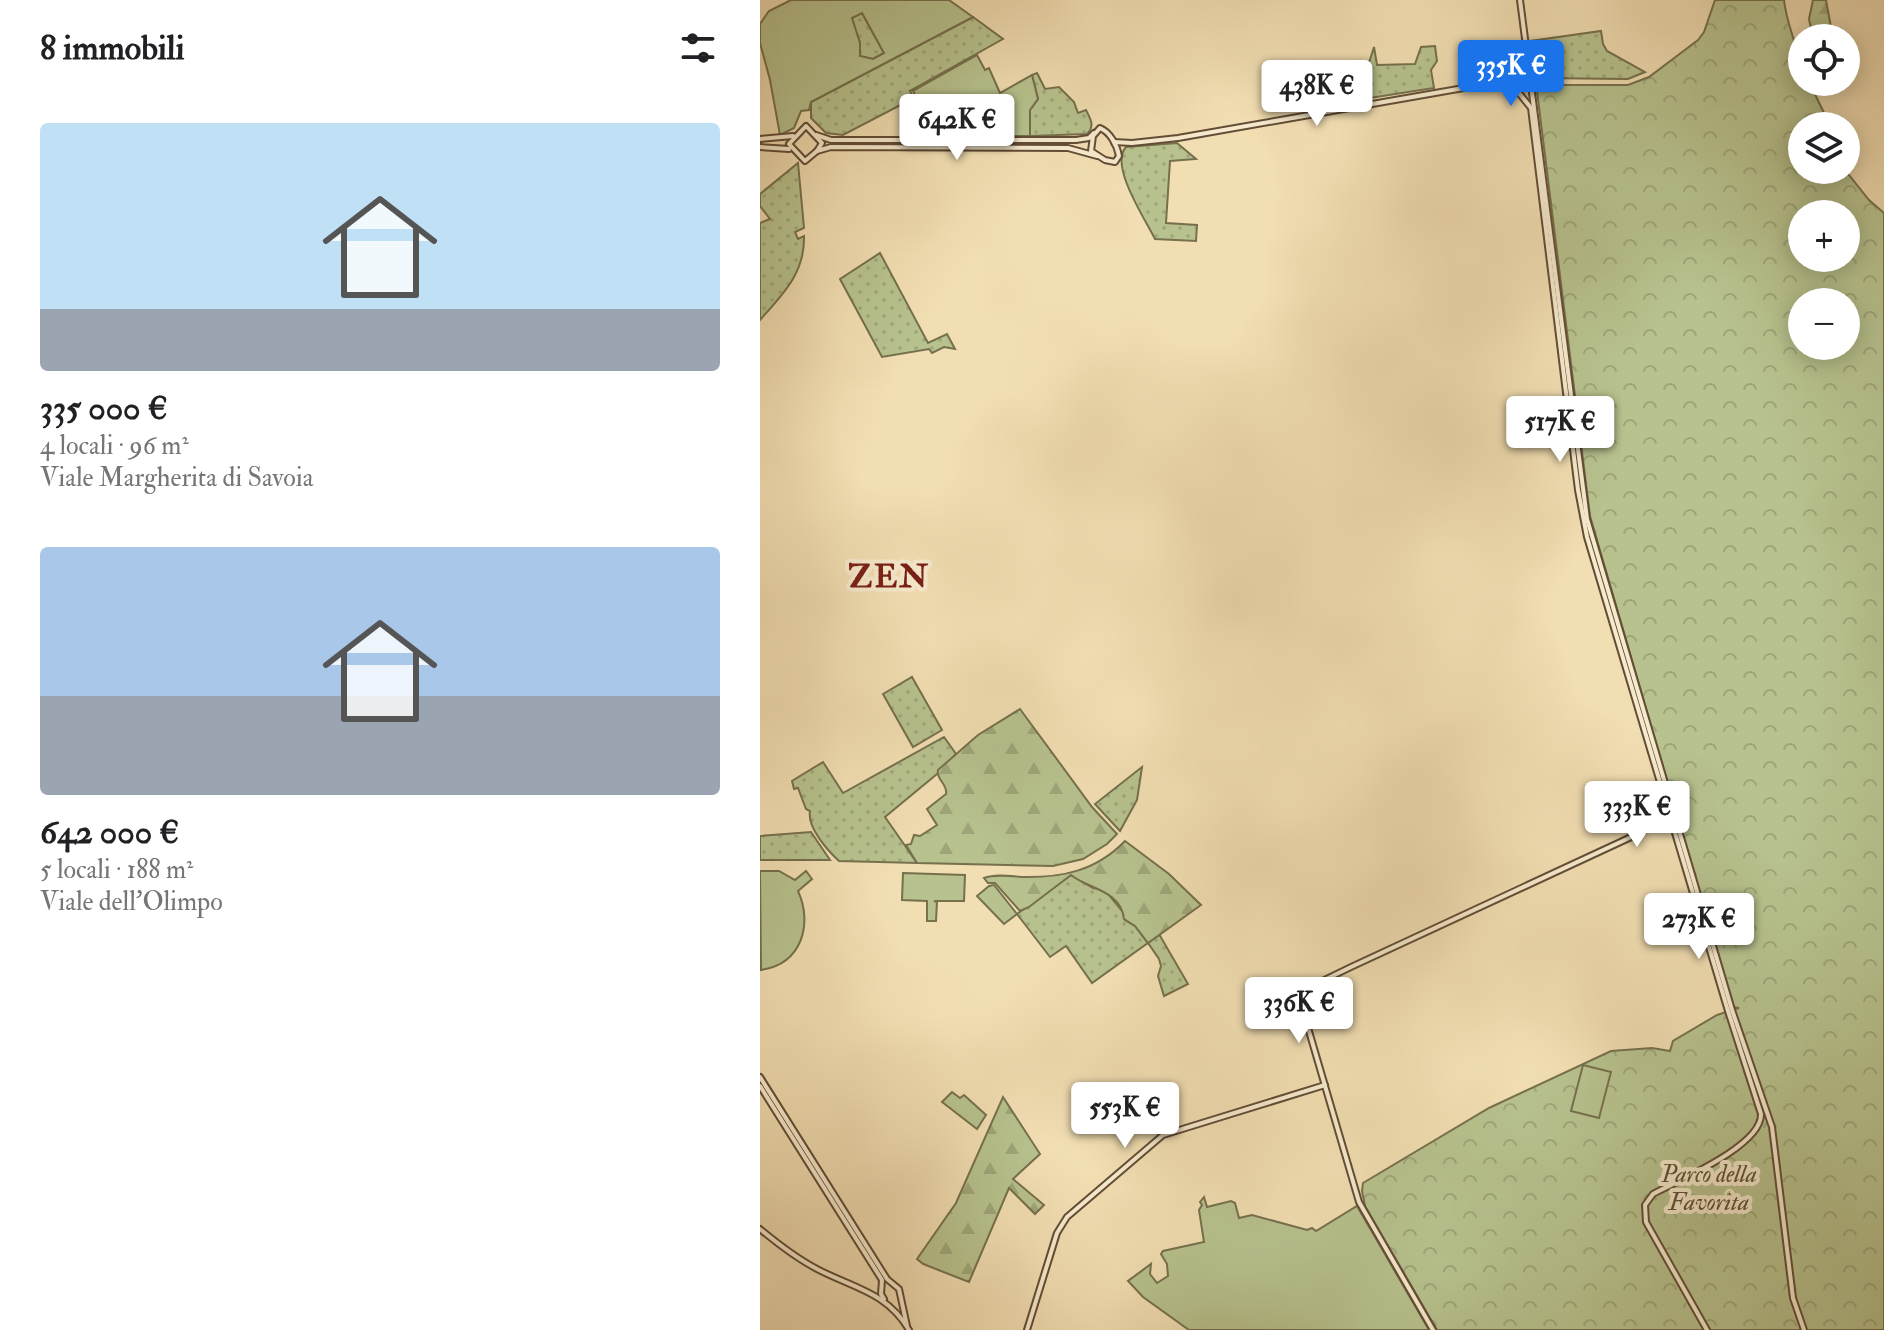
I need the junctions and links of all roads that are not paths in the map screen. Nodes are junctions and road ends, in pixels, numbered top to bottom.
1 (1520, 0) edge
2 (1527, 59) junction
3 (1512, 77) junction
4 (1498, 82) junction
5 (1511, 83) junction
6 (1532, 106) junction
7 (1094, 133) junction
8 (795, 135) junction
9 (816, 135) junction
10 (760, 139) edge
11 (1114, 142) junction
12 (1132, 143) junction
13 (760, 147) edge
14 (817, 151) junction
15 (794, 152) junction
16 (1119, 153) junction
17 (1097, 156) junction
18 (1668, 798) junction
19 (760, 1077) edge
20 (1325, 1085) junction
21 (760, 1086) edge
22 (1756, 1130) junction
23 (1773, 1132) junction
24 (760, 1229) edge
25 (893, 1284) junction
26 (882, 1288) junction
27 (865, 1290) junction
28 (899, 1294) junction
29 (884, 1300) junction
30 (908, 1328) edge
31 (1027, 1330) edge
32 (1433, 1330) edge
33 (1707, 1330) edge
34 (1804, 1330) edge

1 - 2 street
2 - 3 street
2 - 6 street
3 - 4 street
3 - 5 street
4 - 5 street
4 - 12 street
5 - 6 street
6 - 18 street
7 - 9 street
7 - 11 street
7 - 17 street
8 - 9 street
8 - 10 street
8 - 15 street
9 - 14 street
11 - 12 street
11 - 16 street
12 - 16 street
13 - 15 street
14 - 15 street
14 - 17 street
16 - 17 street
18 - 20 street
18 - 22 street
18 - 23 street
19 - 25 street
20 - 31 street
20 - 32 street
21 - 26 street
22 - 23 street
22 - 33 street
23 - 34 street
24 - 27 street
25 - 26 street
25 - 28 street
26 - 27 street
26 - 29 street
27 - 29 street
28 - 29 street
28 - 30 street
29 - 30 street

